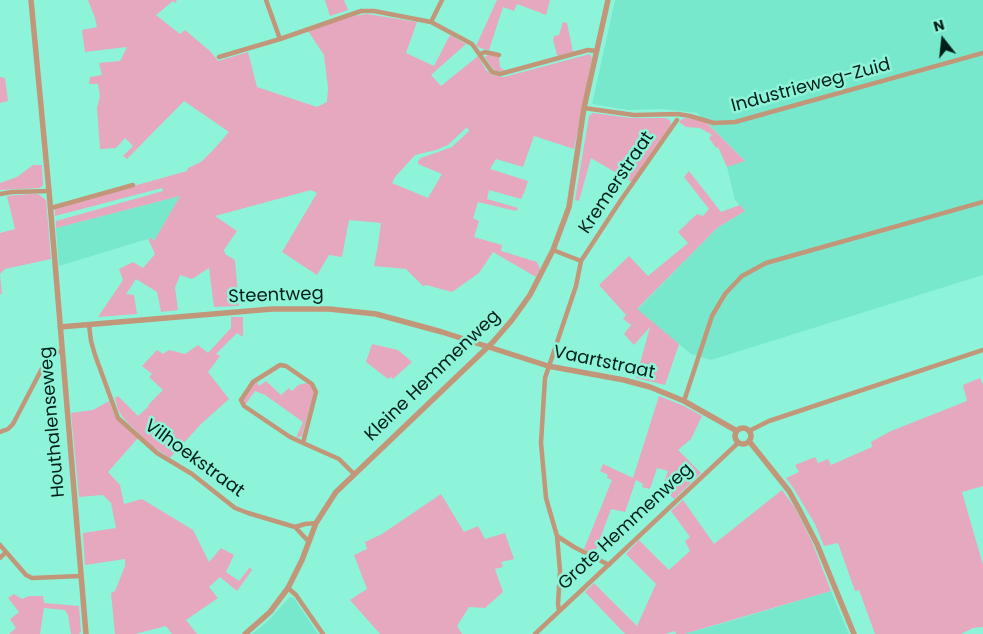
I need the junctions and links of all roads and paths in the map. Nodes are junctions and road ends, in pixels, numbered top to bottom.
1 (31, 0) edge
2 (266, 0) edge
3 (442, 0) edge
4 (608, 0) edge
5 (431, 22) junction
6 (280, 39) junction
7 (596, 51) junction
8 (983, 53) edge
9 (480, 54) junction
10 (499, 55) dead end
11 (219, 57) dead end
12 (584, 108) junction
13 (677, 120) dead end
14 (133, 185) dead end
15 (49, 191) junction
16 (0, 194) edge
17 (983, 202) edge
18 (50, 208) junction
19 (553, 250) junction
20 (582, 261) junction
21 (89, 325) junction
22 (60, 327) junction
23 (488, 347) junction
24 (983, 350) edge
25 (62, 352) junction
26 (548, 366) junction
27 (684, 401) junction
28 (737, 430) junction
29 (749, 431) junction
30 (0, 432) edge
31 (749, 441) junction
32 (304, 443) junction
33 (738, 443) junction
34 (354, 474) junction
35 (316, 523) junction
36 (295, 527) junction
37 (558, 536) junction
38 (309, 542) junction
39 (0, 545) edge
40 (6, 552) junction
41 (0, 558) edge
42 (609, 565) junction
43 (81, 576) junction
44 (288, 588) junction
45 (559, 611) junction
46 (86, 634) edge
47 (245, 634) edge
48 (323, 634) edge
49 (535, 634) edge
50 (854, 634) edge

1 - 15 street, Houthalenseweg
2 - 6 street
3 - 5 street
4 - 7 street, Kleine Hemmenweg
5 - 6 street
5 - 9 street
6 - 11 street
7 - 9 street
7 - 12 street, Kleine Hemmenweg
8 - 12 street, Industrieweg-Zuid
9 - 10 street
12 - 19 street, Kleine Hemmenweg
13 - 20 street, Kremerstraat
14 - 18 street
15 - 16 street
15 - 18 street, Houthalenseweg
17 - 27 street
18 - 22 street, Houthalenseweg
19 - 20 street, Kremerstraat
19 - 23 street, Kleine Hemmenweg
20 - 26 street, Kremerstraat
21 - 22 street, Steentweg
21 - 23 street, Steentweg
21 - 36 street, Vilhoekstraat
22 - 25 street, Houthalenseweg
23 - 26 street, Vaartstraat
23 - 34 street, Kleine Hemmenweg
24 - 29 street
25 - 30 street
25 - 43 street, Houthalenseweg
26 - 27 street, Vaartstraat
26 - 37 street, Kremerstraat
27 - 28 street, Vaartstraat
28 - 29 street
28 - 33 street
29 - 31 street
31 - 33 street
31 - 50 street
32 - 32 street
32 - 34 street
33 - 42 street, Grote Hemmenweg
34 - 35 street, Kleine Hemmenweg
35 - 36 street, Vilhoekstraat
35 - 38 street, Kleine Hemmenweg
36 - 38 street
37 - 42 street
37 - 45 street, Kremerstraat
38 - 44 street, Kleine Hemmenweg
39 - 40 street
40 - 41 street
40 - 43 street
42 - 45 street, Grote Hemmenweg
43 - 46 street, Houthalenseweg
44 - 47 street, Kleine Hemmenweg
44 - 48 street
45 - 49 street, Grote Hemmenweg

